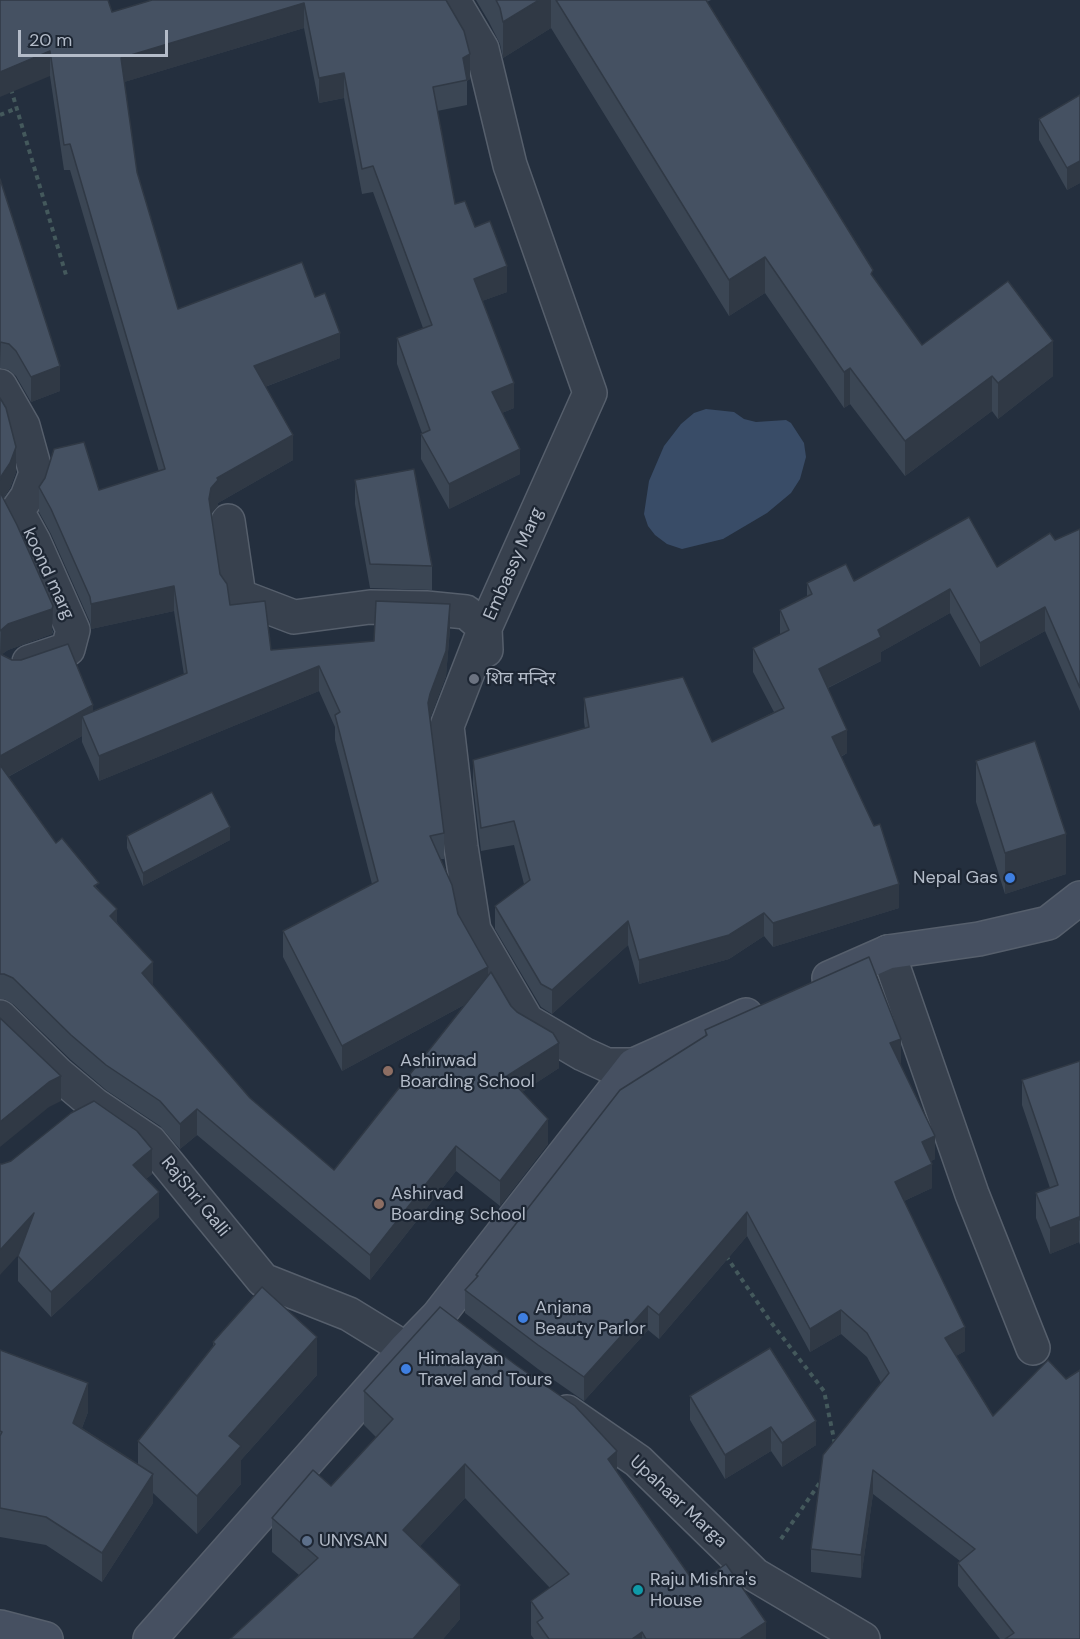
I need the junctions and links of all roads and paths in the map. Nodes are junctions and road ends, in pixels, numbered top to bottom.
1 (453, 0) edge
2 (10, 87) edge
3 (16, 108) junction
4 (0, 115) edge
5 (66, 275) dead end
6 (0, 386) edge
7 (228, 521) dead end
8 (486, 643) junction
9 (15, 667) edge
10 (1080, 898) edge
11 (888, 952) junction
12 (803, 990) edge
13 (772, 1004) edge
14 (0, 1017) edge
15 (634, 1065) junction
16 (725, 1254) edge
17 (438, 1316) junction
18 (465, 1337) edge
19 (1033, 1348) dead end
20 (406, 1349) junction
21 (545, 1397) edge
22 (836, 1447) edge
23 (825, 1477) edge
24 (755, 1575) junction
25 (0, 1627) edge
26 (46, 1639) edge
27 (150, 1639) edge
28 (863, 1639) edge

1 - 8 street, Embassy Marg
2 - 3 path
3 - 4 path
3 - 5 path
6 - 9 street, koond marg
7 - 8 street
8 - 15 street, Embassy Marg
10 - 11 street
11 - 12 street
11 - 19 street
13 - 15 street
14 - 20 street, RajShri Galli
15 - 17 street
16 - 22 path
17 - 18 street
17 - 20 street
20 - 27 street
21 - 24 street, Upahaar Marga
23 - 24 path
24 - 28 street, Upahaar Marga
25 - 26 street

